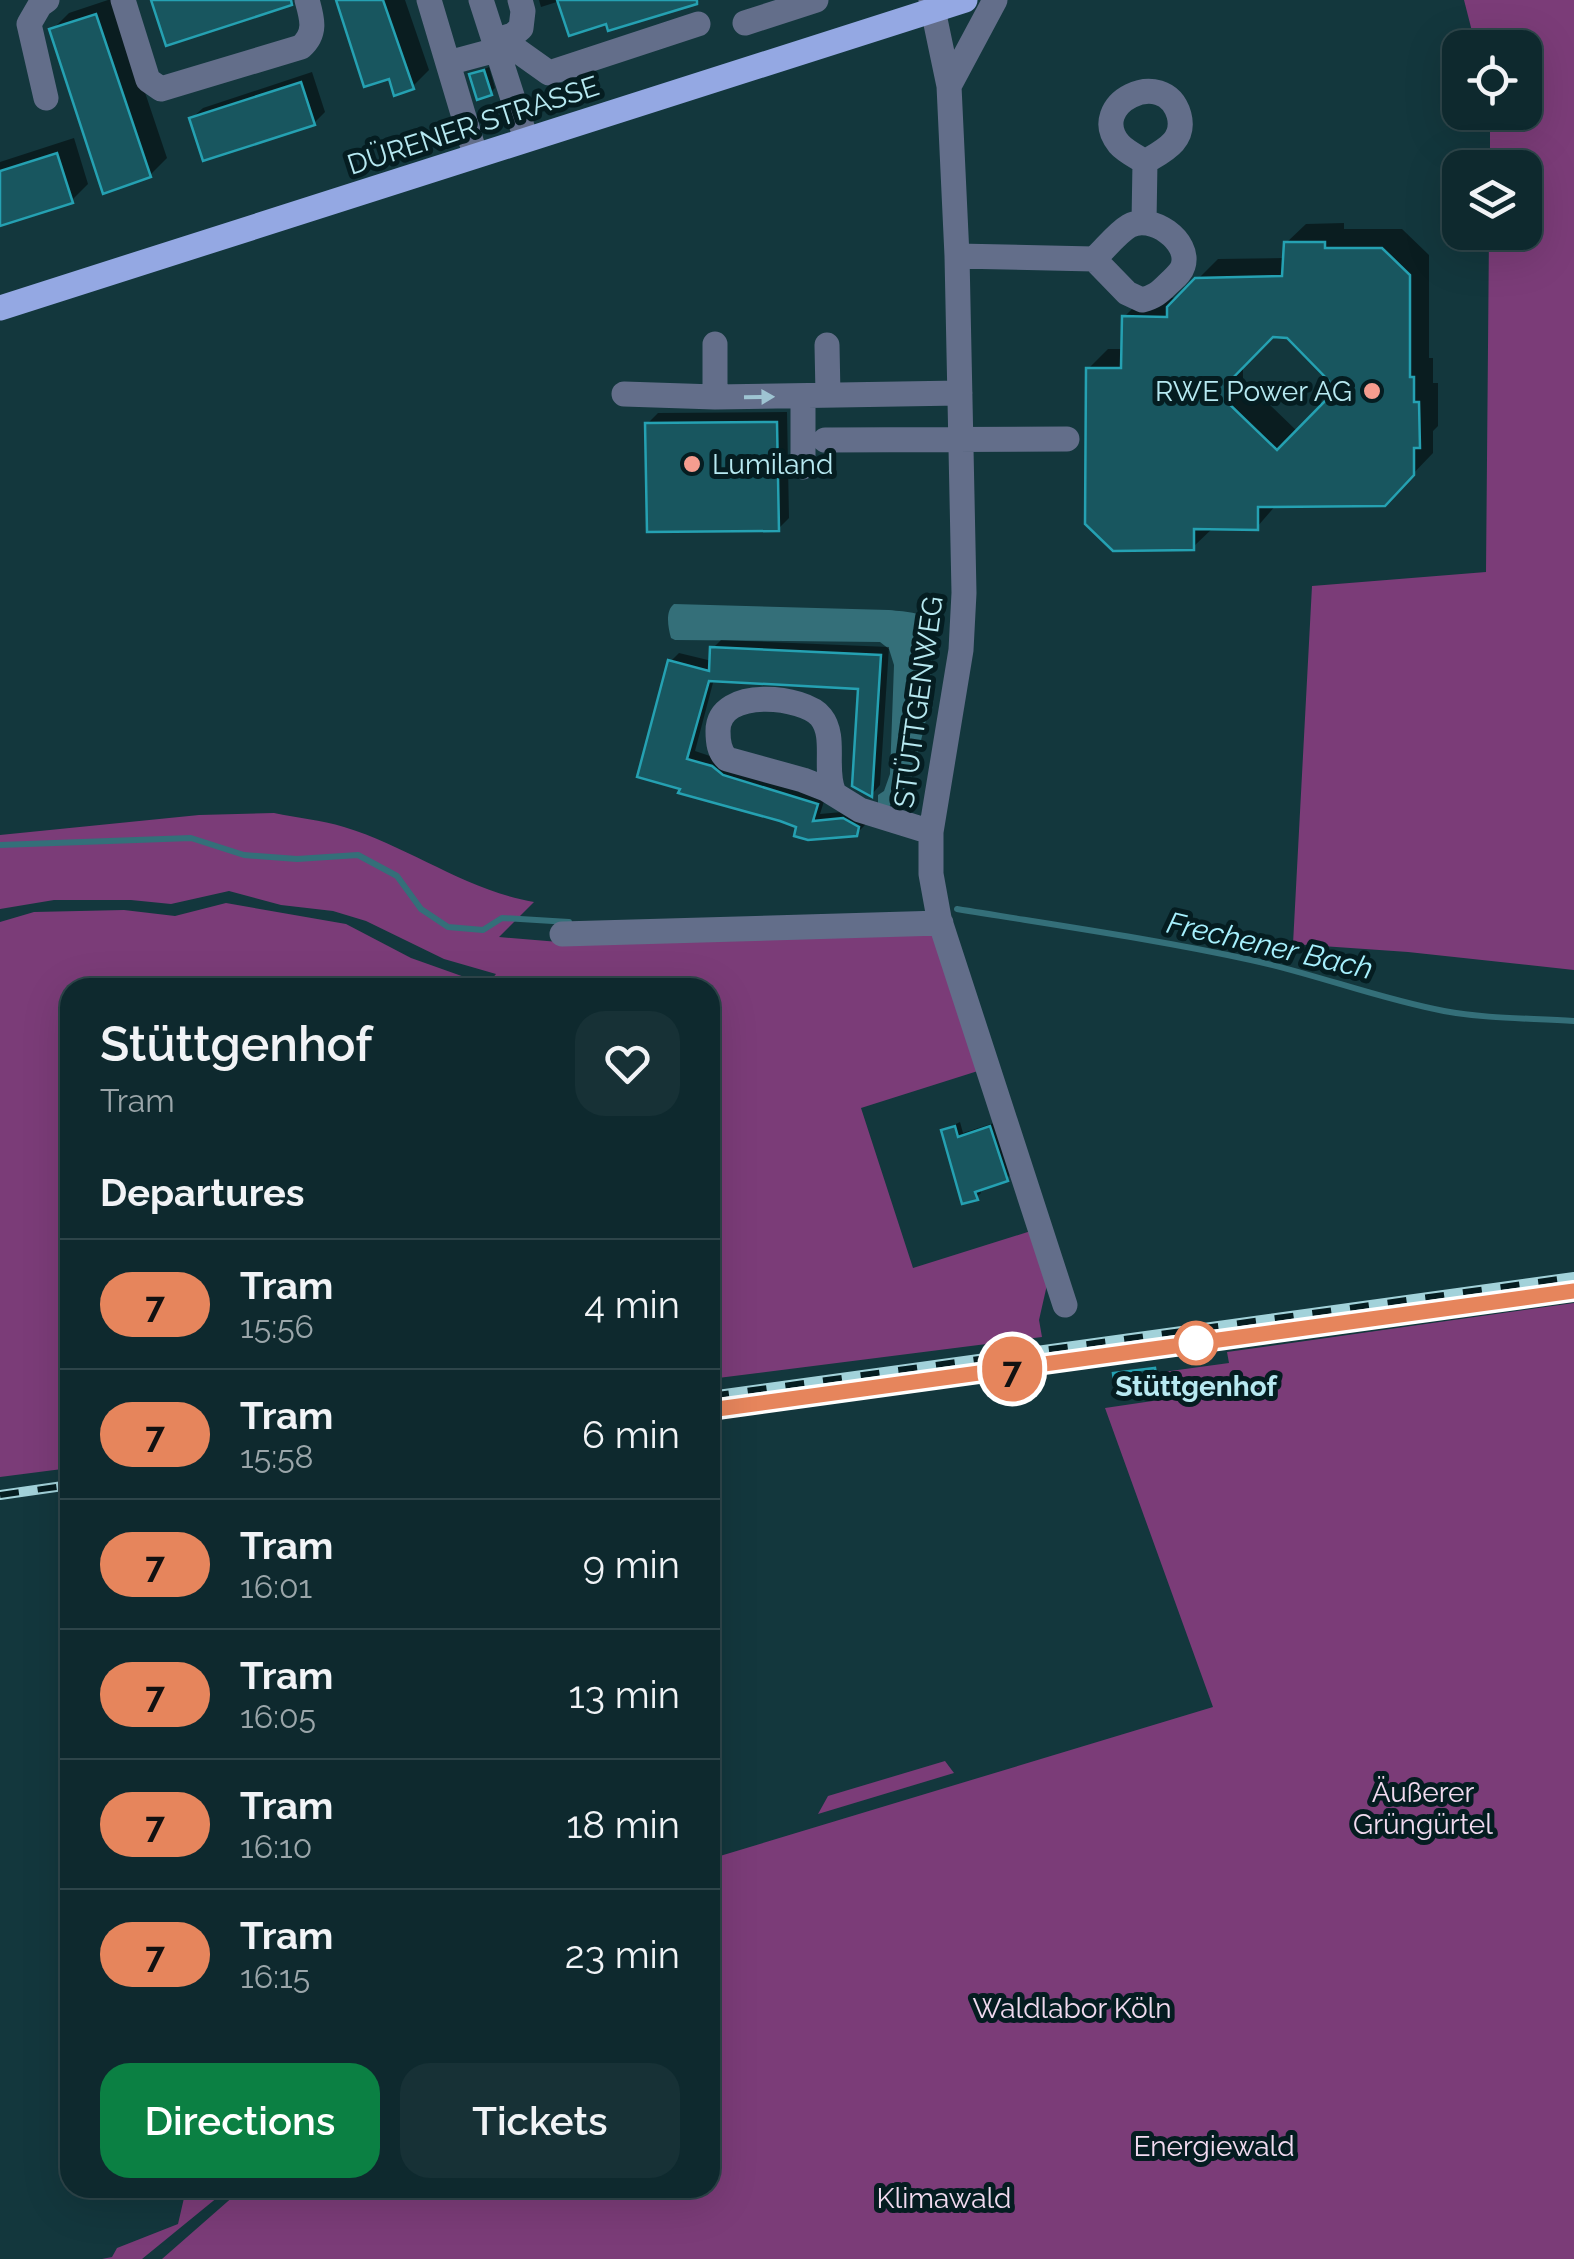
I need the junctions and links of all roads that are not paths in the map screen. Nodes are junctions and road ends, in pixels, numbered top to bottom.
1 (47, 0) edge
2 (123, 0) edge
3 (307, 0) edge
4 (429, 0) edge
5 (481, 0) edge
6 (520, 0) edge
7 (816, 0) edge
8 (964, 0) edge
9 (995, 0) edge
10 (933, 5) edge
11 (745, 23) dead end
12 (698, 24) dead end
13 (495, 46) junction
14 (448, 63) junction
15 (949, 86) junction
16 (46, 98) dead end
17 (526, 140) junction
18 (475, 154) junction
19 (1145, 162) dead end
20 (1144, 222) junction
21 (957, 256) junction
22 (1094, 260) junction
23 (0, 308) edge
24 (714, 344) dead end
25 (827, 345) dead end
26 (960, 393) junction
27 (624, 394) dead end
28 (815, 396) junction
29 (715, 397) junction
30 (961, 439) junction
31 (1066, 439) dead end
32 (825, 440) dead end
33 (803, 467) dead end
34 (834, 793) junction
35 (931, 832) junction
36 (939, 916) junction
37 (562, 934) dead end
38 (1065, 1305) dead end

1 - 16 street
2 - 3 street
4 - 14 street
5 - 13 street
6 - 13 street
7 - 11 street
8 - 10 main road, DÜRENER STRASSE
9 - 15 street
10 - 15 street, STÜTTGENWEG
10 - 17 main road, DÜRENER STRASSE
12 - 13 street
13 - 14 street
13 - 17 street
14 - 18 street
15 - 21 street, STÜTTGENWEG
17 - 18 main road, DÜRENER STRASSE
18 - 23 main road, DÜRENER STRASSE
19 - 20 street
20 - 22 street
20 - 22 street
21 - 22 street
21 - 26 street, STÜTTGENWEG
24 - 29 street
25 - 28 street
26 - 28 street
26 - 30 street, STÜTTGENWEG
27 - 29 street
29 -> 28 street
28 - 33 street
30 - 31 street
30 - 32 street
30 - 35 street, STÜTTGENWEG
34 - 34 street
34 - 35 street
35 - 36 street, STÜTTGENWEG
36 - 37 street
36 - 38 street, STÜTTGENWEG

